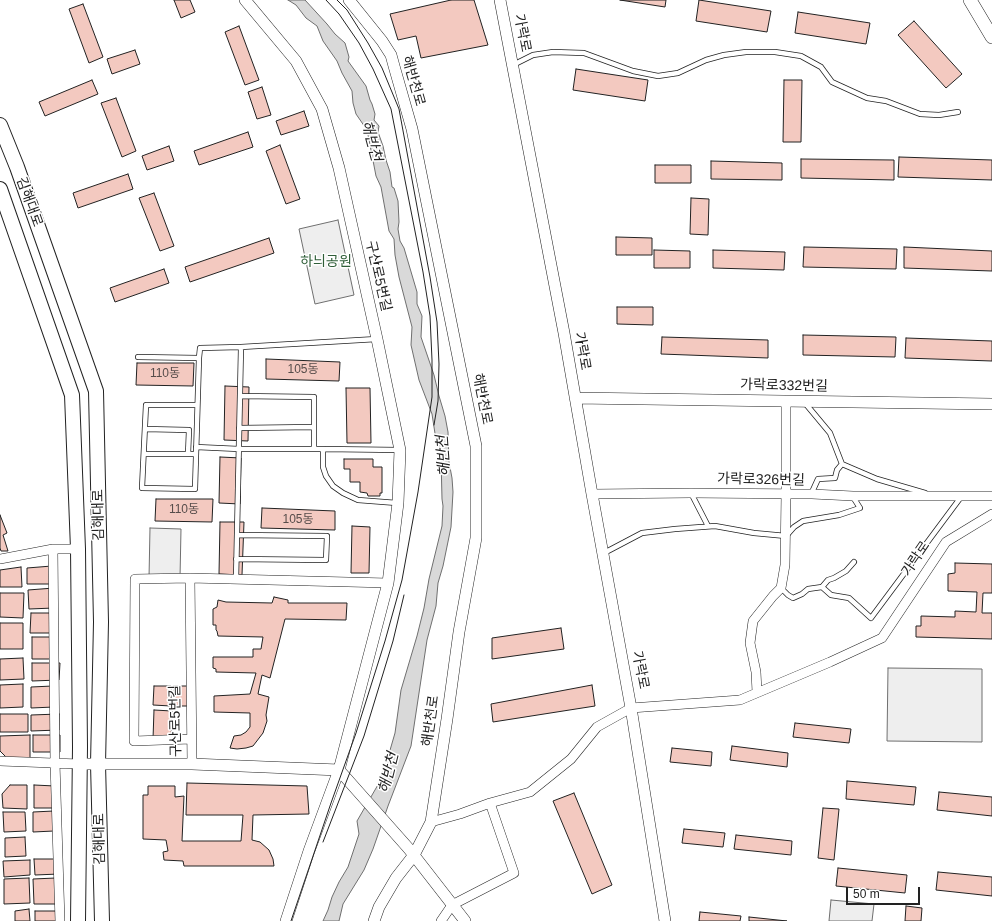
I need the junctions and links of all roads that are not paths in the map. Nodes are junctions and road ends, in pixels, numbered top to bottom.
1 (245, 0) edge
2 (349, 0) edge
3 (500, 0) edge
4 (970, 0) edge
5 (992, 37) edge
6 (513, 64) junction
7 (958, 112) dead end
8 (0, 125) edge
9 (0, 189) edge
10 (377, 339) junction
11 (241, 347) junction
12 (138, 357) dead end
13 (199, 358) junction
14 (240, 396) junction
15 (575, 398) junction
16 (786, 401) junction
17 (804, 402) junction
18 (992, 404) edge
19 (198, 405) junction
20 (239, 428) junction
21 (314, 428) junction
22 (145, 429) junction
23 (196, 447) junction
24 (239, 449) junction
25 (314, 449) junction
26 (323, 449) junction
27 (400, 450) junction
28 (144, 454) junction
29 (188, 454) junction
30 (196, 454) junction
31 (842, 464) junction
32 (691, 493) junction
33 (592, 494) junction
34 (786, 494) junction
35 (812, 494) junction
36 (930, 495) junction
37 (853, 496) junction
38 (962, 496) junction
39 (992, 496) edge
40 (398, 503) junction
41 (992, 514) edge
42 (708, 526) junction
43 (237, 535) junction
44 (786, 536) junction
45 (53, 549) junction
46 (78, 549) junction
47 (603, 554) junction
48 (0, 559) edge
49 (236, 559) junction
50 (854, 562) dead end
51 (190, 578) junction
52 (236, 580) junction
53 (388, 583) junction
54 (822, 587) junction
55 (781, 588) junction
56 (757, 692) junction
57 (631, 708) junction
58 (191, 740) junction
59 (0, 761) edge
60 (55, 763) junction
61 (79, 764) junction
62 (98, 764) junction
63 (192, 764) junction
64 (340, 770) junction
65 (490, 803) junction
66 (431, 822) junction
67 (412, 852) junction
68 (452, 905) junction
69 (60, 921) edge
70 (78, 921) edge
71 (102, 921) edge
72 (286, 921) edge
73 (374, 921) edge
74 (441, 921) edge
75 (465, 921) edge
76 (665, 921) edge

1 - 10 street, 구산로5번길
2 - 66 street, 해반천로
3 - 6 street, 가락로
4 - 5 main road
6 - 7 lane
6 - 15 street, 가락로
8 - 62 main road, 김해대로
9 - 46 main road, 김해대로
10 - 11 lane
10 - 27 street, 구산로5번길
11 - 13 lane
11 - 14 lane
12 - 13 lane
13 - 19 lane
14 - 20 lane
14 - 21 lane
15 - 16 street, 가락로332번길
15 - 33 street, 가락로
16 - 17 street, 가락로332번길
16 - 34 street
17 - 18 street, 가락로332번길
17 - 31 lane
19 - 22 lane
19 - 23 lane
20 - 21 lane
20 - 24 lane
21 - 25 lane
22 - 28 lane
22 - 29 lane
23 - 24 lane
23 - 30 lane
24 - 25 lane
24 - 43 lane
25 - 26 lane
26 - 27 lane
26 - 40 lane
27 - 40 street, 구산로5번길
28 - 29 lane
28 - 30 lane
29 - 30 lane
31 - 35 lane
31 - 36 lane, 가락로326번길
32 - 33 street, 가락로326번길
32 - 34 street, 가락로326번길
32 - 42 lane
33 - 47 street, 가락로
34 - 35 street, 가락로326번길
34 - 44 street
35 - 37 street, 가락로326번길
36 - 37 street, 가락로326번길
36 - 38 street, 가락로326번길
37 - 44 lane
38 - 39 street, 가락로326번길
38 - 54 lane
40 - 53 street, 구산로5번길
41 - 56 street, 가락로
42 - 44 lane
42 - 47 lane
43 - 49 lane
43 - 49 lane
44 - 55 street
45 - 46 street
45 - 48 street
45 - 60 street
46 - 61 main road, 김해대로
47 - 57 street, 가락로
49 - 52 lane
50 - 54 lane
51 - 52 street
51 - 58 street, 구산로5번길
51 - 58 street
52 - 53 street
53 - 64 street, 구산로5번길
54 - 55 lane
55 - 56 street
56 - 57 street, 가락로
57 - 65 street
57 - 76 street, 가락로
58 - 63 street, 구산로5번길
59 - 60 street
60 - 61 street
60 - 69 street
61 - 62 street
61 - 70 main road, 김해대로
62 - 63 street
62 - 71 main road, 김해대로
63 - 64 street, 구산로5번길
64 - 67 street
64 - 72 street, 구산로5번길
65 - 66 street
65 - 68 street
66 - 67 street, 해반천로
67 - 68 street
67 - 73 street, 해반천로
68 - 74 street
68 - 75 street

